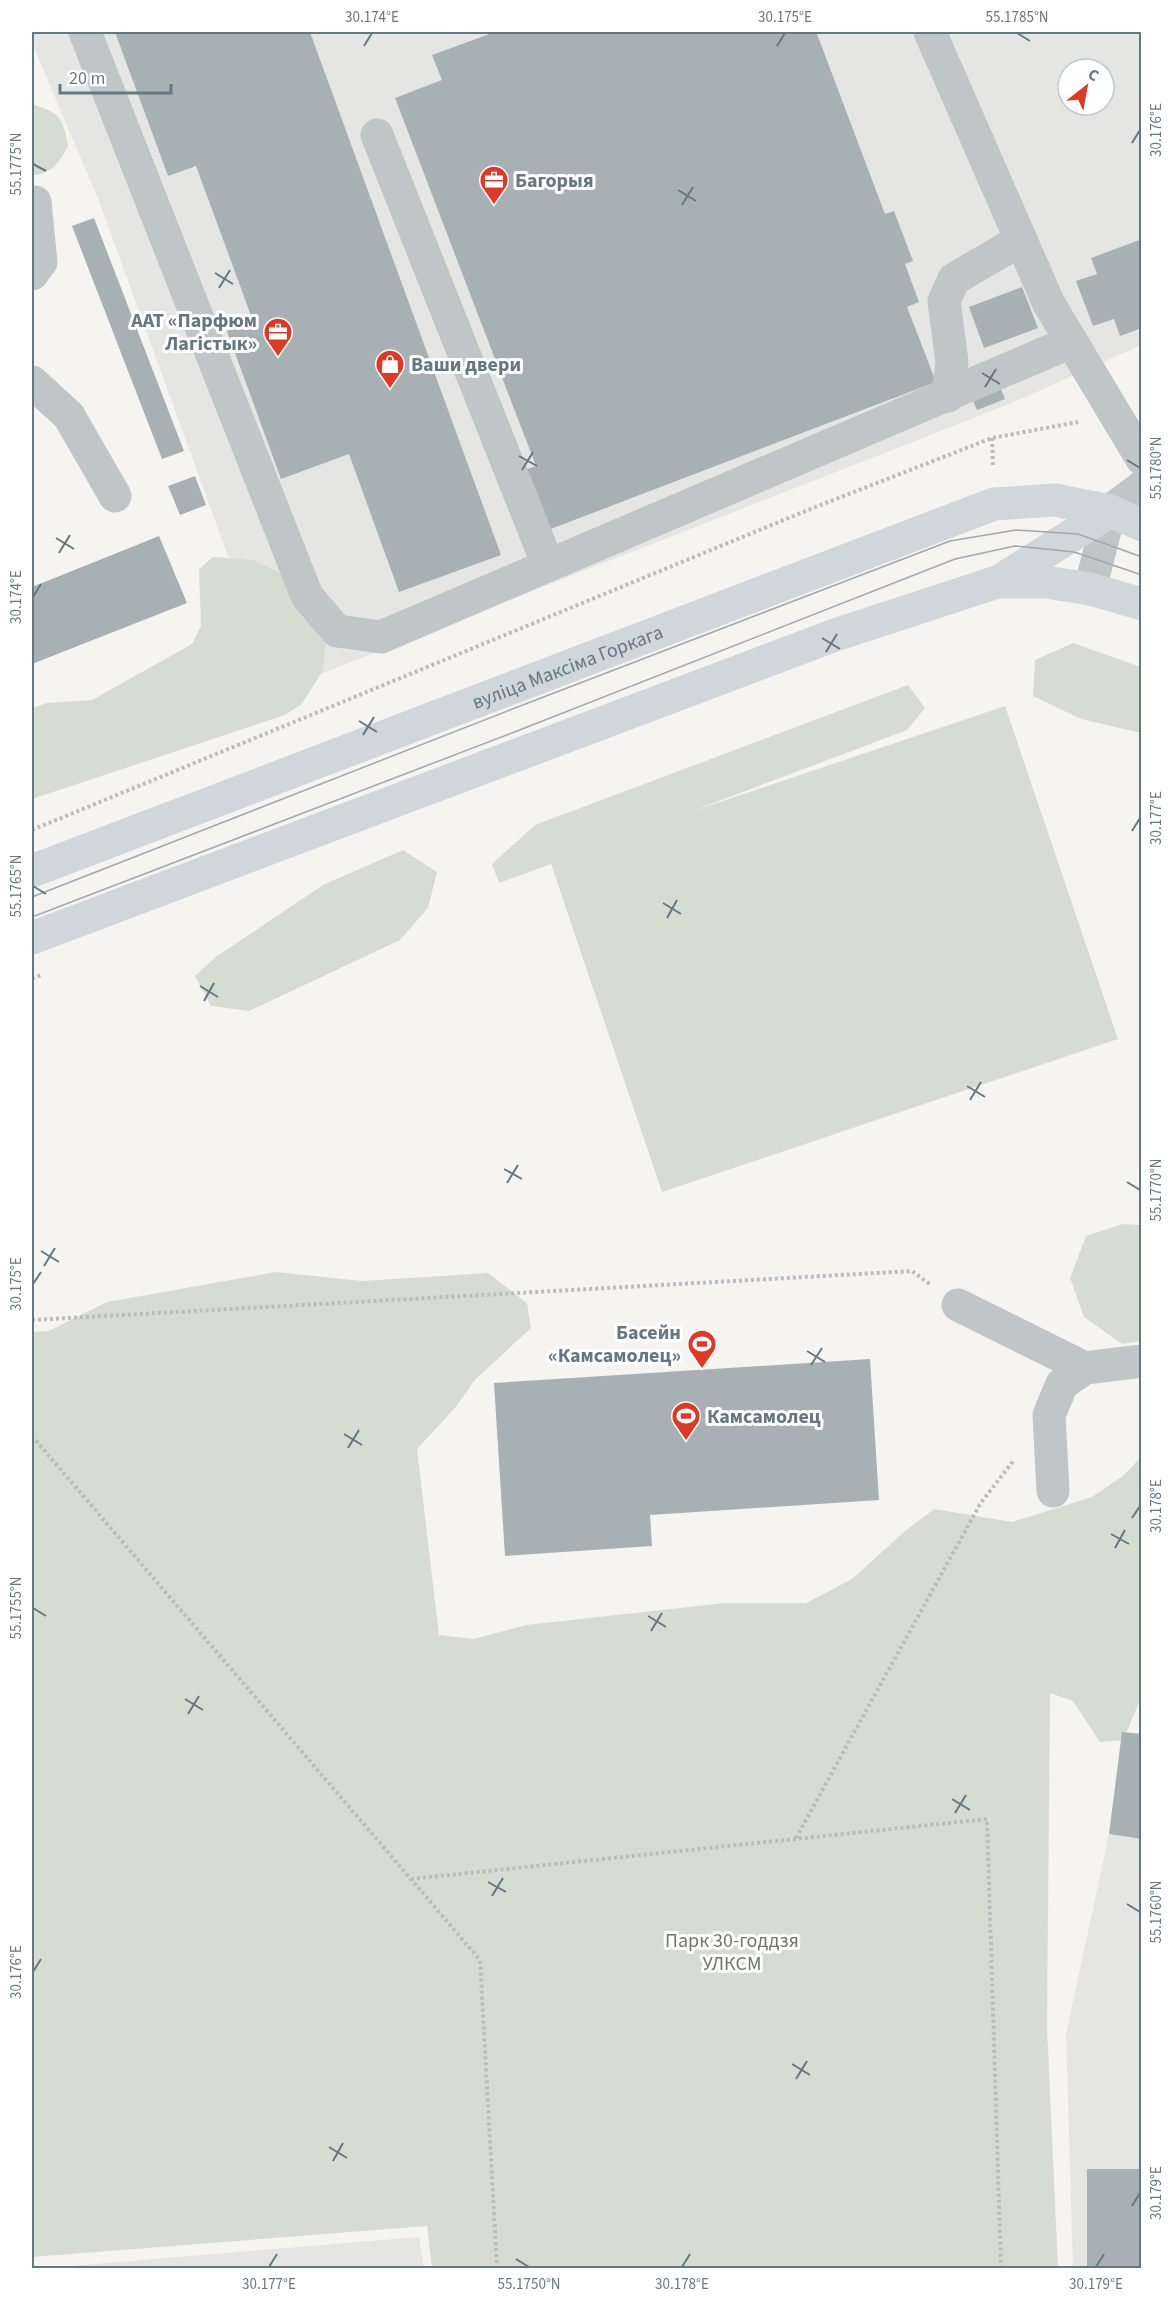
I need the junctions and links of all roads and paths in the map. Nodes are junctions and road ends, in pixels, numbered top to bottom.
1 (85, 32) edge
2 (930, 32) edge
3 (377, 135) dead end
4 (35, 202) dead end
5 (1022, 240) junction
6 (32, 274) edge
7 (1071, 342) junction
8 (32, 382) edge
9 (948, 396) junction
10 (1115, 416) junction
11 (992, 438) junction
12 (1142, 459) edge
13 (993, 465) dead end
14 (1142, 487) edge
15 (115, 495) dead end
16 (1110, 511) junction
17 (1142, 525) edge
18 (548, 565) junction
19 (997, 582) junction
20 (1090, 589) junction
21 (1142, 604) edge
22 (32, 830) edge
23 (32, 871) edge
24 (32, 938) edge
25 (54, 970) dead end
26 (32, 979) edge
27 (958, 1305) joint
28 (32, 1320) edge
29 (1142, 1361) edge
30 (1085, 1368) junction
31 (32, 1436) edge
32 (1015, 1459) dead end
33 (1053, 1491) dead end
34 (796, 1838) junction
35 (411, 1879) junction
36 (496, 2268) edge
37 (1001, 2268) edge

1 - 18 street
2 - 5 street
3 - 18 street
4 - 6 street
5 - 7 street
5 - 9 street
7 - 9 street
7 - 10 street
8 - 15 street
9 - 18 street
10 - 11 path
10 - 12 street
11 - 13 path
11 - 22 path
14 - 16 street
16 - 17 main road, вуліца Максіма Горкага
16 - 19 main road
16 - 20 street
16 - 23 main road, вуліца Максіма Горкага
19 - 20 main road
19 - 24 main road
20 - 21 main road
25 - 26 path
27 - 28 path
27 - 30 street
29 - 30 street
30 - 33 street
31 - 35 path
32 - 34 path
34 - 35 path
34 - 37 path
35 - 36 path

